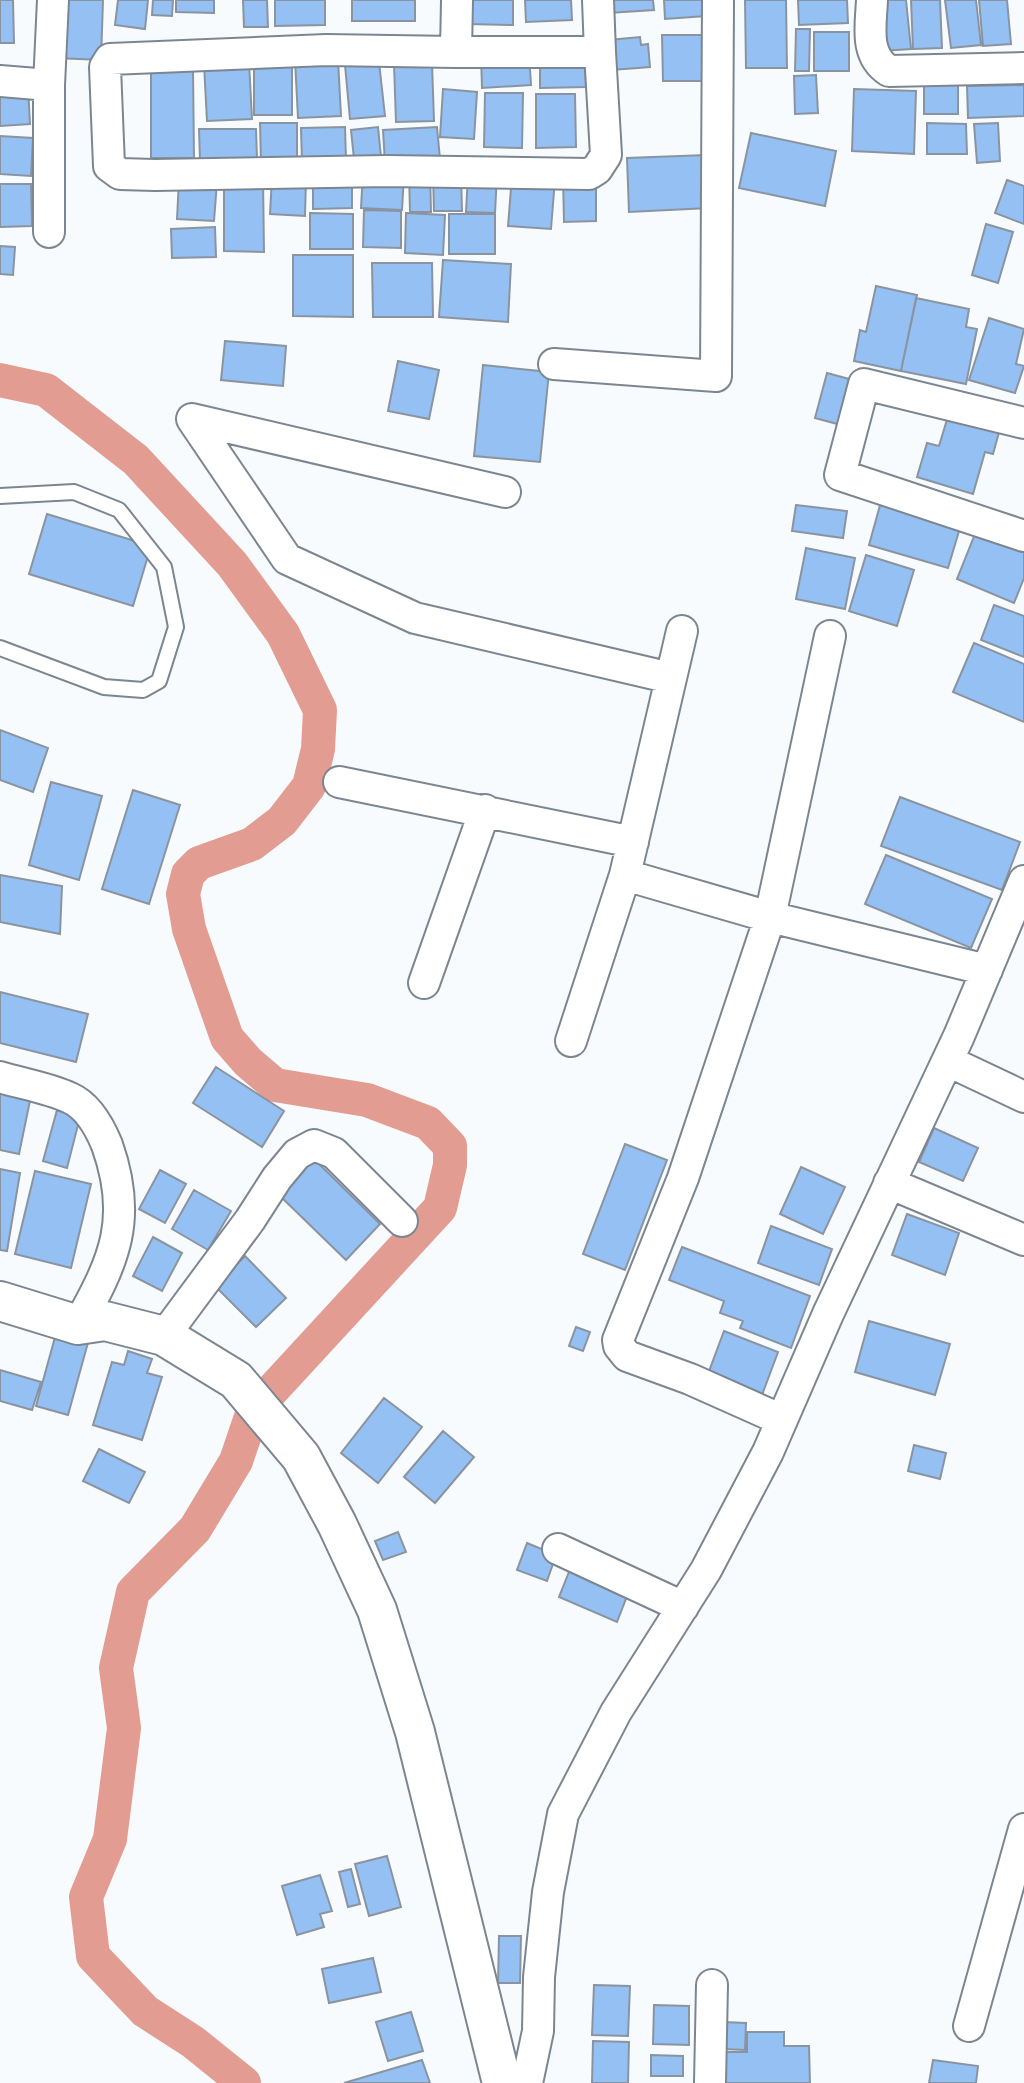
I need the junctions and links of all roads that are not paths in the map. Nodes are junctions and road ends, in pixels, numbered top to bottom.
1 (53, 0) edge
2 (457, 0) edge
3 (598, 0) edge
4 (718, 0) edge
5 (872, 0) edge
6 (456, 52) junction
7 (600, 52) junction
8 (1024, 68) edge
9 (0, 81) edge
10 (49, 85) junction
11 (49, 232) dead end
12 (554, 364) dead end
13 (1024, 423) edge
14 (505, 492) dead end
15 (0, 496) edge
16 (1024, 536) edge
17 (682, 631) dead end
18 (830, 636) dead end
19 (0, 648) edge
20 (671, 678) junction
21 (339, 782) dead end
22 (485, 810) junction
23 (633, 842) junction
24 (625, 875) junction
25 (1024, 881) edge
26 (770, 917) junction
27 (987, 970) junction
28 (424, 983) dead end
29 (571, 1041) dead end
30 (948, 1061) junction
31 (0, 1077) edge
32 (1024, 1097) edge
33 (889, 1183) junction
34 (402, 1221) dead end
35 (1024, 1240) edge
36 (0, 1301) edge
37 (78, 1325) junction
38 (164, 1336) junction
39 (782, 1420) junction
40 (558, 1549) dead end
41 (683, 1607) junction
42 (1024, 1829) edge
43 (712, 1985) dead end
44 (969, 2026) dead end
45 (502, 2083) edge
46 (527, 2083) edge
47 (710, 2083) edge

1 - 10 street
2 - 6 street
3 - 7 street
4 - 12 street
5 - 8 street
6 - 7 street
6 - 7 street
9 - 10 street
10 - 11 street
13 - 16 street
14 - 20 street
15 - 19 lane
17 - 20 street
18 - 26 street
20 - 23 street
21 - 22 street
22 - 23 street
22 - 28 street
23 - 24 street
24 - 26 street
24 - 29 street
25 - 27 street
26 - 27 street
26 - 39 street
27 - 30 street
30 - 32 street
30 - 33 street
31 - 37 street
33 - 35 street
33 - 39 street
34 - 38 street
36 - 37 street
37 - 38 street
38 - 45 street
39 - 41 street
40 - 41 street
41 - 46 street
42 - 44 street
43 - 47 street

